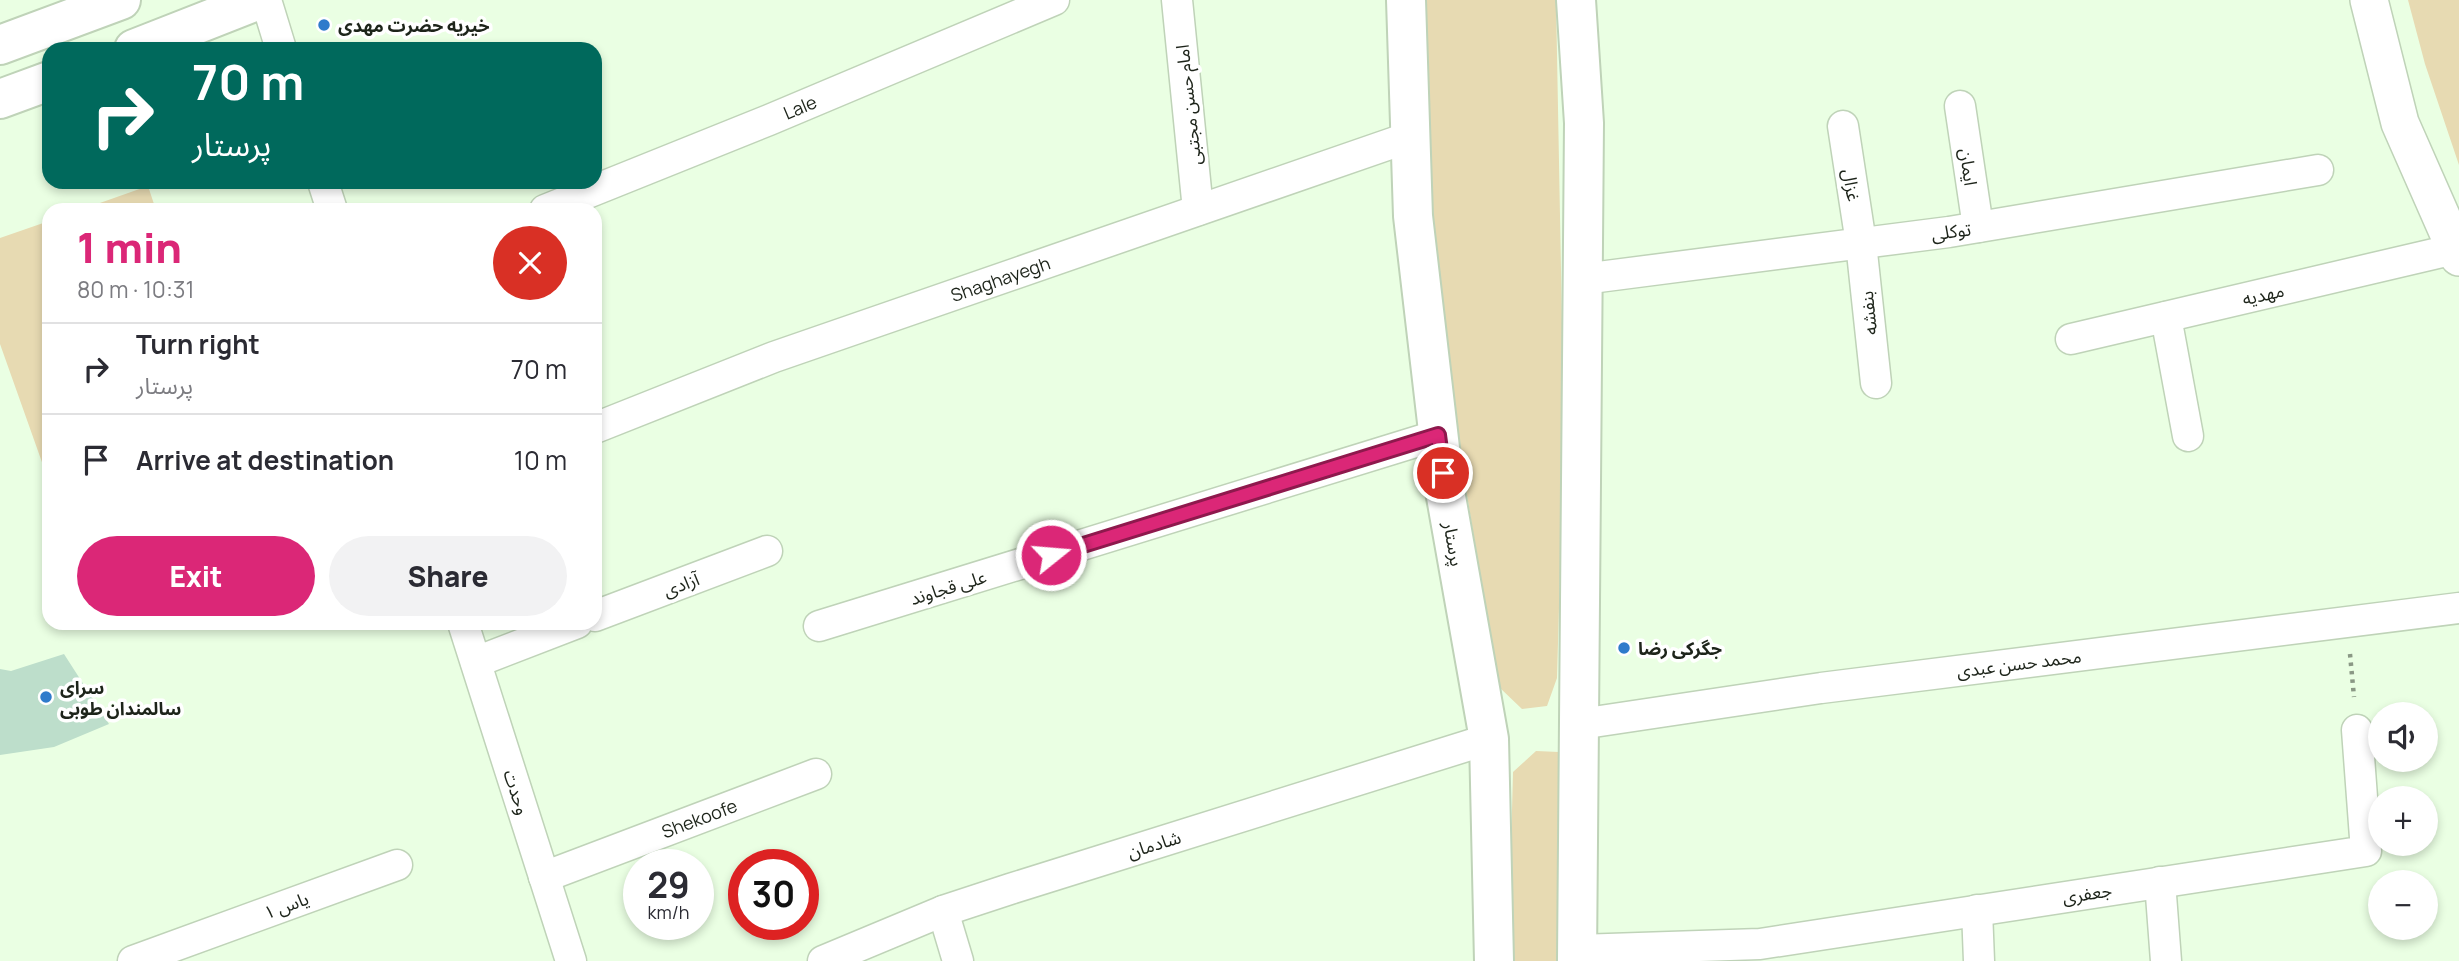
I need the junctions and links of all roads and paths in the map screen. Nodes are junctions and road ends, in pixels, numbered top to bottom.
1 (121, 0) edge
2 (259, 0) edge
3 (266, 0) edge
4 (1054, 0) edge
5 (1177, 0) edge
6 (1406, 0) edge
7 (1576, 0) edge
8 (2369, 0) edge
9 (152, 42) edge
10 (279, 42) edge
11 (0, 45) edge
12 (42, 83) edge
13 (0, 99) edge
14 (1960, 106) dead end
15 (1843, 126) dead end
16 (1410, 137) junction
17 (2318, 170) dead end
18 (602, 187) edge
19 (597, 189) edge
20 (562, 203) edge
21 (1198, 211) junction
22 (1978, 227) junction
23 (1861, 243) junction
24 (2457, 253) edge
25 (1583, 279) junction
26 (2166, 317) junction
27 (2071, 339) dead end
28 (1876, 383) dead end
29 (602, 425) edge
30 (1438, 435) junction
31 (2188, 436) dead end
32 (767, 551) dead end
33 (2459, 608) edge
34 (602, 613) edge
35 (2347, 622) junction
36 (819, 626) dead end
37 (465, 630) edge
38 (560, 630) edge
39 (476, 662) junction
40 (1580, 724) junction
41 (2357, 730) joint
42 (1489, 739) junction
43 (816, 774) dead end
44 (397, 865) dead end
45 (544, 877) junction
46 (2160, 882) junction
47 (1977, 910) junction
48 (943, 911) junction
49 (178, 954) edge
50 (1577, 955) edge
51 (134, 961) edge
52 (571, 961) edge
53 (823, 961) edge
54 (958, 961) edge
55 (1494, 961) edge
56 (1979, 961) edge
57 (2166, 961) edge

1 - 11 main road
2 - 9 main road
3 - 10 street
4 - 18 street, Lale
5 - 21 street, امام حسن مجتبی
6 - 16 main road, پرستار
7 - 25 main road
8 - 24 street
12 - 13 main road
14 - 22 street, ایمان
15 - 23 street, غزال
16 - 21 street, Shaghayegh
16 - 30 main road, پرستار
17 - 22 street, توکلی
19 - 20 street, Lale
21 - 29 street, Shaghayegh
22 - 23 street, توکلی
23 - 25 street, توکلی
23 - 28 street, بنفشه
24 - 26 street, مهدیه
25 - 40 main road
26 - 27 street, مهدیه
26 - 31 street
30 - 36 street, علی قجاوند
30 - 42 main road, پرستار
32 - 34 street, آزادی
33 - 35 street, محمد حسن عبدی
35 - 40 street, محمد حسن عبدی
35 - 41 path
37 - 39 street, وحدت
38 - 39 street
39 - 45 street, وحدت
40 - 50 main road
41 - 46 street, جعفری
42 - 48 street, شادمان
42 - 55 main road, پرستار
43 - 45 street, Shekoofe
44 - 49 street, یاس ۱
45 - 52 street, وحدت
46 - 47 street, جعفری
46 - 57 street
47 - 50 street, جعفری
47 - 56 street
48 - 53 street, شادمان
48 - 54 street
49 - 51 street, یاس ۱

